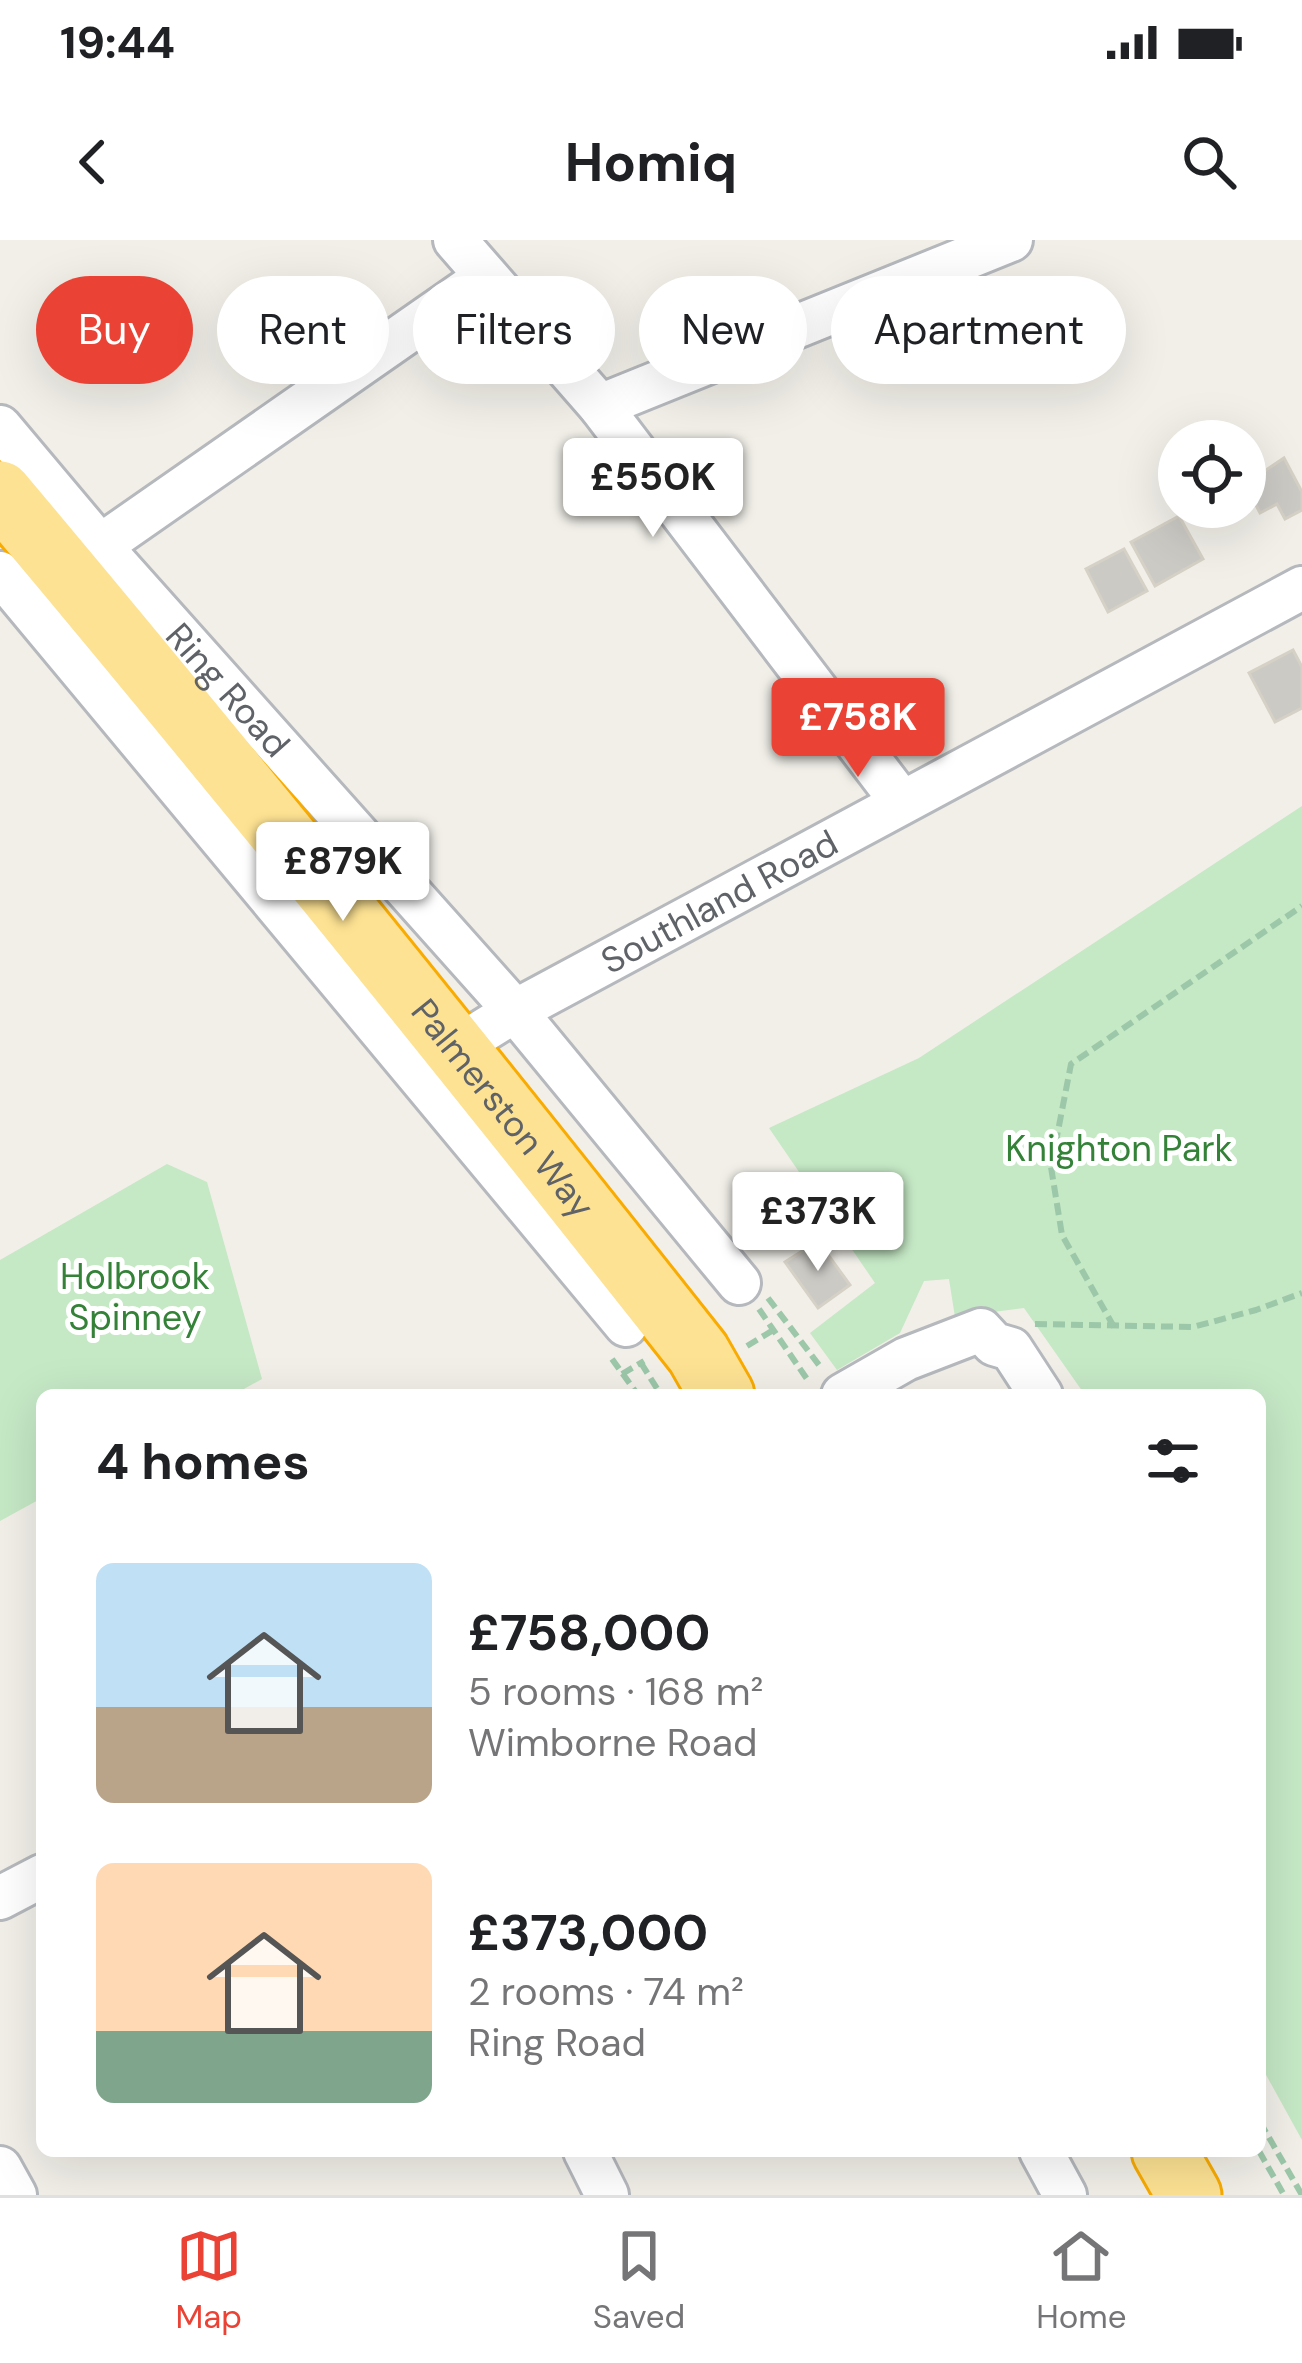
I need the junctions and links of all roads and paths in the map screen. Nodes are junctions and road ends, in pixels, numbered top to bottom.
1 (455, 240) edge
2 (1011, 240) edge
3 (485, 276) edge
4 (413, 328) edge
5 (581, 384) edge
6 (600, 406) junction
7 (0, 427) edge
8 (0, 493) edge
9 (100, 546) junction
10 (2, 580) edge
11 (1302, 588) edge
12 (901, 801) junction
13 (1302, 906) edge
14 (515, 1011) junction
15 (457, 1047) junction
16 (739, 1283) joint
17 (1302, 1293) edge
18 (1114, 1328) junction
19 (775, 1329) dead end
20 (981, 1330) junction
21 (634, 1344) junction
22 (622, 1374) dead end
23 (836, 1386) edge
24 (659, 1389) edge
25 (719, 1389) edge
26 (814, 1389) edge
27 (1036, 1389) edge
28 (36, 1879) edge
29 (0, 1898) edge
30 (1266, 2132) edge
31 (588, 2157) edge
32 (1044, 2157) edge
33 (1167, 2157) edge
34 (1262, 2157) edge
35 (0, 2168) edge
36 (15, 2195) edge
37 (607, 2195) edge
38 (1065, 2195) edge
39 (1189, 2195) edge
40 (1284, 2195) edge
41 (1302, 2195) edge

1 - 3 street
2 - 6 street
4 - 9 street
5 - 6 street
6 - 12 street
7 - 9 street, Ring Road
8 - 15 highway, Palmerston Way
9 - 14 street, Ring Road
10 - 21 street
11 - 12 street, Southland Road
12 - 14 street, Southland Road
13 - 18 path
14 - 15 street, Southland Road
14 - 16 street, Ring Road
15 - 25 highway, Palmerston Way
16 - 23 path
17 - 18 path
18 - 20 path
19 - 26 path
20 - 23 street
20 - 27 street
21 - 22 path
21 - 24 path
28 - 29 street
30 - 41 path
31 - 37 street
32 - 38 street
33 - 39 highway
34 - 40 path
35 - 36 street

